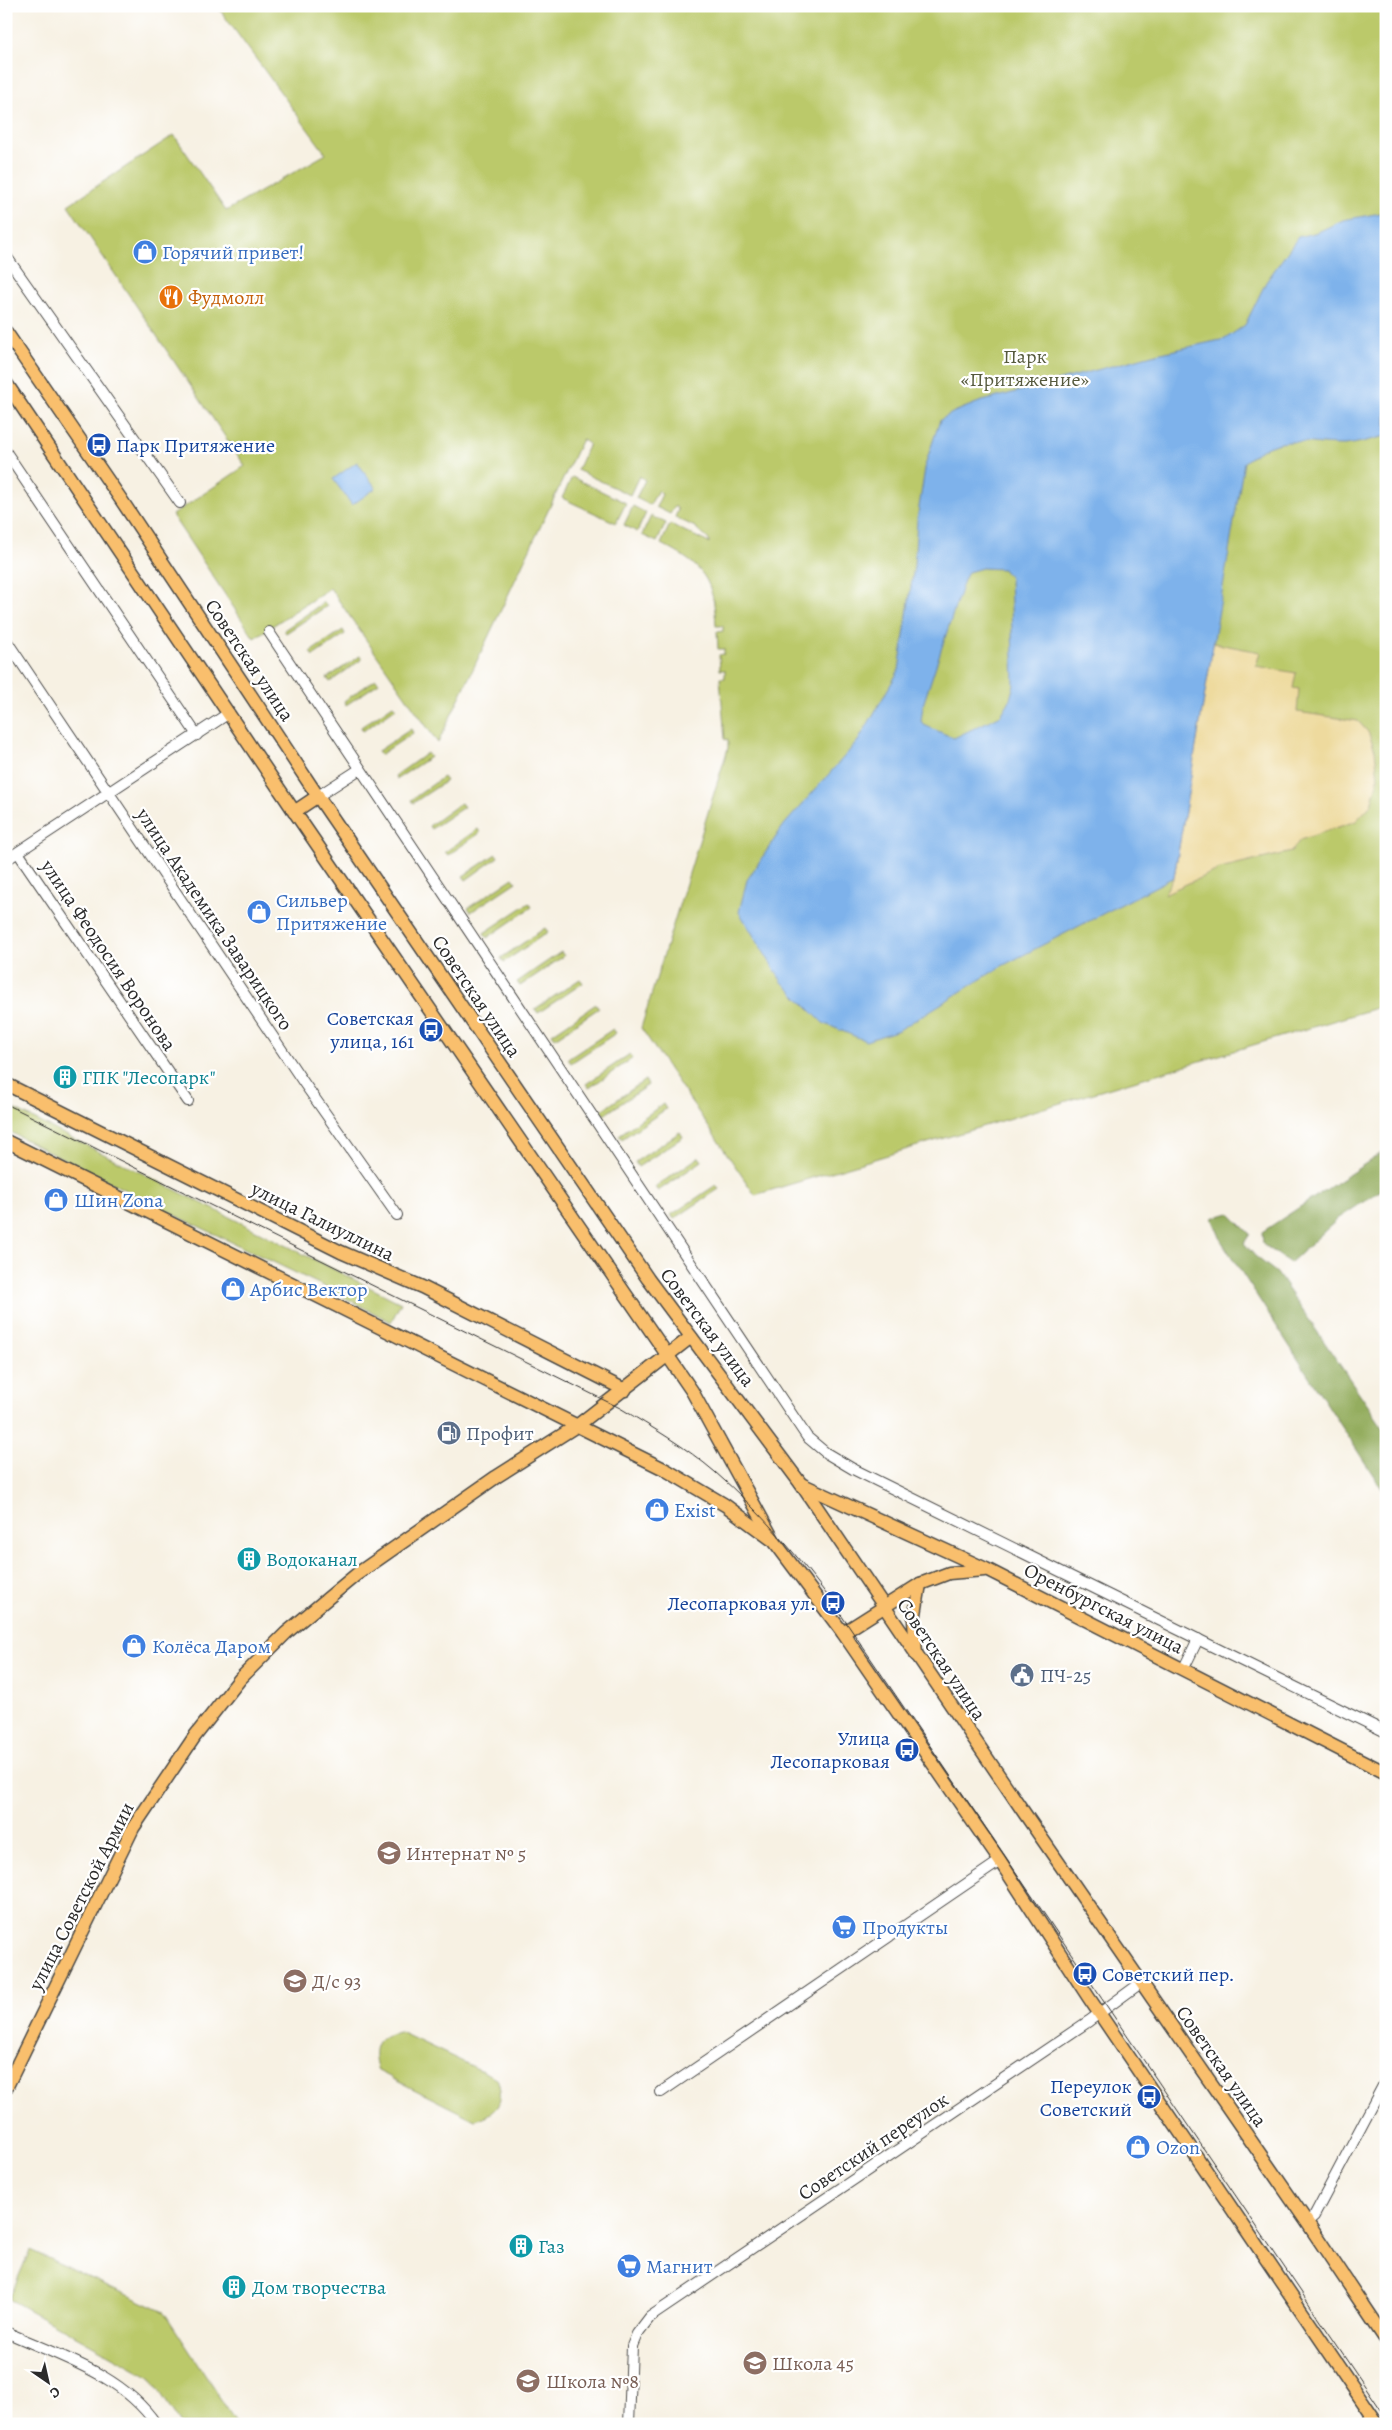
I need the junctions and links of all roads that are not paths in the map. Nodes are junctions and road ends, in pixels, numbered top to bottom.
1 (6, 256) edge
2 (6, 332) edge
3 (6, 383) edge
4 (6, 452) edge
5 (180, 504) dead end
6 (269, 632) dead end
7 (6, 640) edge
8 (229, 713) junction
9 (197, 735) junction
10 (360, 769) junction
11 (110, 792) junction
12 (318, 796) junction
13 (294, 812) junction
14 (19, 854) junction
15 (6, 860) edge
16 (6, 1084) edge
17 (188, 1101) dead end
18 (6, 1142) edge
19 (397, 1215) dead end
20 (691, 1337) junction
21 (666, 1355) junction
22 (625, 1390) junction
23 (578, 1425) junction
24 (801, 1484) junction
25 (774, 1541) junction
26 (986, 1569) junction
27 (920, 1584) junction
28 (884, 1607) junction
29 (843, 1633) junction
30 (1198, 1639) junction
31 (916, 1655) junction
32 (1183, 1670) junction
33 (1386, 1732) edge
34 (1386, 1773) edge
35 (1000, 1861) junction
36 (1142, 1982) junction
37 (1100, 2014) junction
38 (1386, 2080) edge
39 (6, 2088) edge
40 (661, 2092) dead end
41 (1307, 2222) junction
42 (6, 2332) edge
43 (1386, 2340) edge
44 (156, 2424) edge
45 (630, 2424) edge
46 (1378, 2424) edge

1 - 5 street
2 - 12 main road, Советская улица
3 - 8 main road
4 - 9 street
6 - 10 street
7 - 11 street, улица Академика Заварицкого
8 - 9 street
8 - 13 main road
9 - 11 street
10 - 12 street
10 - 30 street
11 - 14 street
11 - 19 street, улица Академика Заварицкого
12 - 13 main road
12 - 20 main road, Советская улица
13 - 21 main road
14 - 15 street
14 - 17 street, улица Феодосия Воронова
16 - 22 main road, улица Галиуллина
18 - 23 main road
20 - 21 main road, улица Советской Армии
20 - 24 main road, Советская улица
21 - 22 main road, улица Советской Армии
21 - 25 main road
22 - 23 main road, улица Советской Армии
23 - 25 main road
23 - 39 main road, улица Советской Армии
24 - 26 main road, Оренбургская улица
24 - 28 main road, Советская улица
25 - 29 main road
26 - 27 main road
26 - 32 main road, Оренбургская улица
27 - 28 main road
27 - 31 main road
28 - 29 main road
28 - 31 main road, Советская улица
29 - 35 main road
30 - 32 street
30 - 33 street
31 - 36 main road, Советская улица
32 - 34 main road, Оренбургская улица
35 - 37 main road
35 - 40 street
36 - 37 street, Советский переулок
36 - 41 main road, Советская улица
37 - 45 street, Советский переулок
37 - 46 main road
38 - 41 street
41 - 43 main road, Советская улица
42 - 44 street

